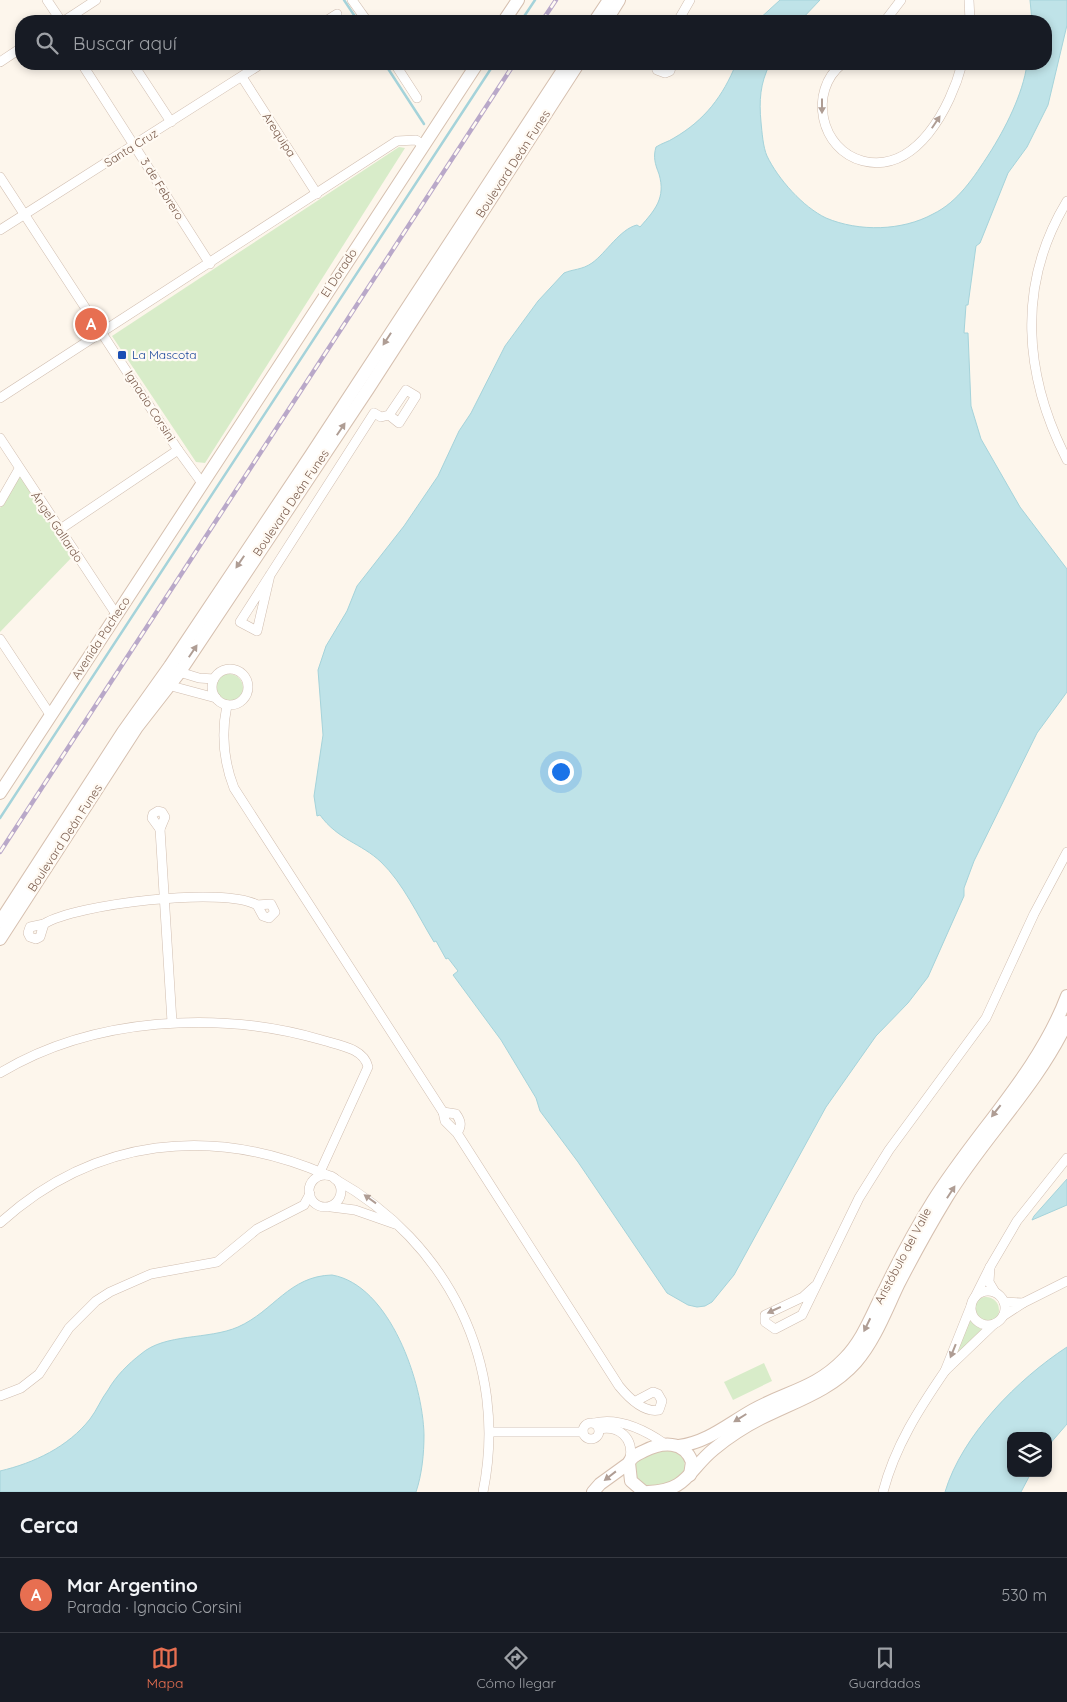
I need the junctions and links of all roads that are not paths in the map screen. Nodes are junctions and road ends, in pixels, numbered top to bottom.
1 (47, 0) edge
2 (96, 0) edge
3 (353, 0) edge
4 (518, 0) edge
5 (609, 0) edge
6 (619, 0) edge
7 (690, 0) edge
8 (901, 0) edge
9 (970, 0) edge
10 (58, 15) edge
11 (72, 15) edge
12 (363, 15) edge
13 (508, 15) edge
14 (599, 15) edge
15 (610, 15) edge
16 (681, 15) edge
17 (890, 15) edge
18 (970, 15) edge
19 (15, 52) edge
20 (0, 62) edge
21 (86, 70) edge
22 (138, 70) edge
23 (252, 70) edge
24 (399, 70) edge
25 (473, 70) edge
26 (563, 70) edge
27 (574, 70) edge
28 (657, 70) edge
29 (670, 70) edge
30 (837, 70) edge
31 (960, 70) edge
32 (242, 77) junction
33 (417, 98) dead end
34 (171, 122) junction
35 (135, 145) junction
36 (424, 145) junction
37 (0, 177) edge
38 (317, 194) junction
39 (1067, 202) edge
40 (24, 215) junction
41 (1067, 219) edge
42 (1056, 224) junction
43 (0, 230) edge
44 (210, 264) junction
45 (102, 333) junction
46 (0, 398) edge
47 (359, 402) junction
48 (374, 413) junction
49 (389, 415) dead end
50 (0, 438) edge
51 (178, 450) junction
52 (1067, 460) edge
53 (19, 469) junction
54 (202, 483) junction
55 (0, 502) edge
56 (59, 530) junction
57 (270, 575) junction
58 (116, 614) junction
59 (0, 638) edge
60 (174, 670) junction
61 (214, 679) junction
62 (165, 682) junction
63 (216, 698) junction
64 (227, 705) junction
65 (51, 716) junction
66 (0, 793) edge
67 (160, 829) dead end
68 (1067, 852) edge
69 (164, 899) junction
70 (257, 905) dead end
71 (0, 922) edge
72 (44, 924) dead end
73 (0, 939) edge
74 (1067, 996) edge
75 (172, 1022) junction
76 (1067, 1022) edge
77 (0, 1073) edge
78 (443, 1112) junction
79 (457, 1134) junction
80 (1067, 1158) edge
81 (300, 1164) junction
82 (328, 1175) junction
83 (310, 1190) junction
84 (326, 1207) junction
85 (296, 1210) junction
86 (0, 1223) edge
87 (400, 1226) junction
88 (990, 1268) junction
89 (1067, 1280) edge
90 (815, 1286) junction
91 (995, 1292) junction
92 (972, 1302) junction
93 (1004, 1302) junction
94 (1023, 1303) junction
95 (1003, 1316) junction
96 (994, 1324) junction
97 (945, 1371) junction
98 (0, 1396) edge
99 (636, 1401) dead end
100 (597, 1426) junction
101 (633, 1427) junction
102 (490, 1432) junction
103 (583, 1432) junction
104 (626, 1436) junction
105 (665, 1444) junction
106 (679, 1446) junction
107 (630, 1460) junction
108 (685, 1483) edge
109 (483, 1492) edge
110 (593, 1492) edge
111 (641, 1492) edge
112 (883, 1492) edge

1 - 10 street
2 - 11 street
3 - 12 street
4 - 13 street
5 - 14 street
6 - 15 street
7 - 16 street
8 - 17 street
9 - 18 street
19 - 20 street
21 - 35 street, 3 de Febrero
22 - 34 street
23 - 32 street, Santa Cruz
24 - 33 street
25 - 36 street, El Dorado
26 -> 60 street, Boulevard Deán Funes
27 - 47 street, Boulevard Deán Funes
28 - 29 street
30 -> 31 street
32 - 34 street, Santa Cruz
32 - 38 street, Arequipa
34 - 35 street, Santa Cruz
35 - 40 street, Santa Cruz
35 - 44 street, 3 de Febrero
36 - 38 street
36 - 54 street, El Dorado
37 - 40 street, Ignacio Corsini
38 - 44 street
39 - 42 street
40 - 43 street, Santa Cruz
40 - 45 street, Ignacio Corsini
41 - 42 street
42 - 52 street
44 - 45 street
45 - 46 street
45 - 51 street, Ignacio Corsini
47 - 48 street
60 -> 47 street, Boulevard Deán Funes
48 - 49 street
48 - 57 street
50 - 53 street, Ángel Gallardo
51 - 54 street, Ignacio Corsini
51 - 56 street
53 - 55 street
53 - 56 street, Ángel Gallardo
54 - 58 street, Avenida Pacheco
56 - 58 street, Ángel Gallardo
57 - 57 street
58 - 65 street, Avenida Pacheco
59 - 65 street
60 - 61 street
60 - 62 street, Boulevard Deán Funes
61 - 63 street
61 - 64 street
62 - 63 street
62 - 71 street, Boulevard Deán Funes
62 - 73 street, Boulevard Deán Funes
63 - 64 street
64 - 78 street
65 - 66 street, Avenida Pacheco
67 - 69 street
68 - 90 street
69 - 70 street
69 - 72 street
69 - 75 street
74 -> 106 street, Aristóbulo del Valle
75 - 77 street
75 - 82 street
108 -> 76 street, Aristóbulo del Valle
78 - 79 street
78 - 79 street
79 - 99 street
80 - 88 street
81 - 82 street
81 - 83 street
81 - 86 street
82 - 83 street
82 - 84 street
87 -> 82 street
83 - 84 street
83 - 85 street
84 - 85 street
84 - 87 street
85 - 98 street
87 - 102 street
88 - 91 street
88 - 92 street
89 - 94 street
90 -> 90 street
91 - 92 street
91 - 93 street
92 - 96 street
92 -> 97 street
93 - 94 street
93 - 95 street
94 - 95 street
95 - 96 street
96 - 97 street
97 - 112 street
100 - 101 street
100 - 103 street
100 - 103 street
100 - 104 street
101 - 104 street
101 - 105 street
102 - 103 street
102 - 109 street
104 - 107 street
105 - 106 street
105 - 107 street
106 - 108 street
107 -> 110 street
107 - 111 street
108 - 111 street

